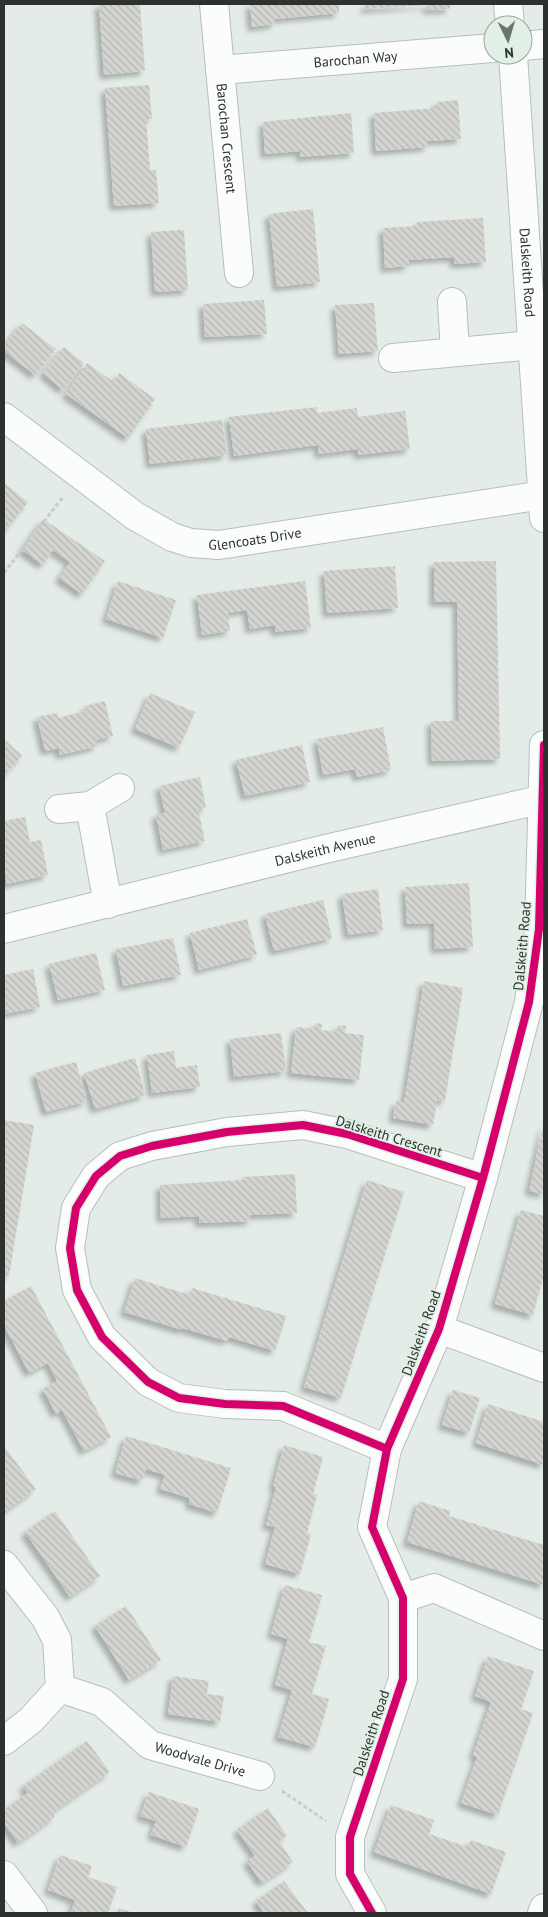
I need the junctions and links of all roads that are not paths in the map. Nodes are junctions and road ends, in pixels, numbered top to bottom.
1 (214, 4) edge
2 (483, 49) edge
3 (514, 65) edge
4 (220, 70) junction
5 (239, 273) dead end
6 (452, 302) dead end
7 (533, 345) junction
8 (455, 352) junction
9 (393, 358) dead end
10 (4, 417) edge
11 (543, 507) edge
12 (544, 745) edge
13 (120, 788) dead end
14 (544, 799) edge
15 (90, 806) junction
16 (60, 808) dead end
17 (108, 904) junction
18 (4, 929) edge
19 (483, 1178) junction
20 (439, 1329) junction
21 (544, 1368) edge
22 (387, 1449) junction
23 (4, 1565) edge
24 (403, 1598) junction
25 (544, 1636) edge
26 (60, 1688) junction
27 (4, 1742) edge
28 (260, 1776) road end
29 (4, 1875) edge
30 (544, 1908) edge
31 (33, 1913) edge
32 (372, 1913) edge
33 (542, 1913) edge

1 - 4 street, Barochan Crescent
2 - 4 street, Barochan Way
3 - 7 street, Dalskeith Road
4 - 5 street, Barochan Crescent
6 - 8 street
7 - 8 street
7 - 11 street, Dalskeith Road
8 - 9 street
10 - 11 street, Glencoats Drive
12 - 14 street, Dalskeith Road
13 - 15 street
14 - 17 street, Dalskeith Avenue
14 - 19 street, Dalskeith Road
15 - 16 street
15 - 17 street
17 - 18 street, Dalskeith Avenue
19 - 20 street, Dalskeith Road
19 - 22 street, Dalskeith Crescent
20 - 21 street
20 - 22 street, Dalskeith Road
22 - 24 street, Dalskeith Road
23 - 26 street
24 - 25 street
24 - 32 street, Dalskeith Road
26 - 27 street
26 - 28 street, Woodvale Drive
29 - 31 street
30 - 33 street

